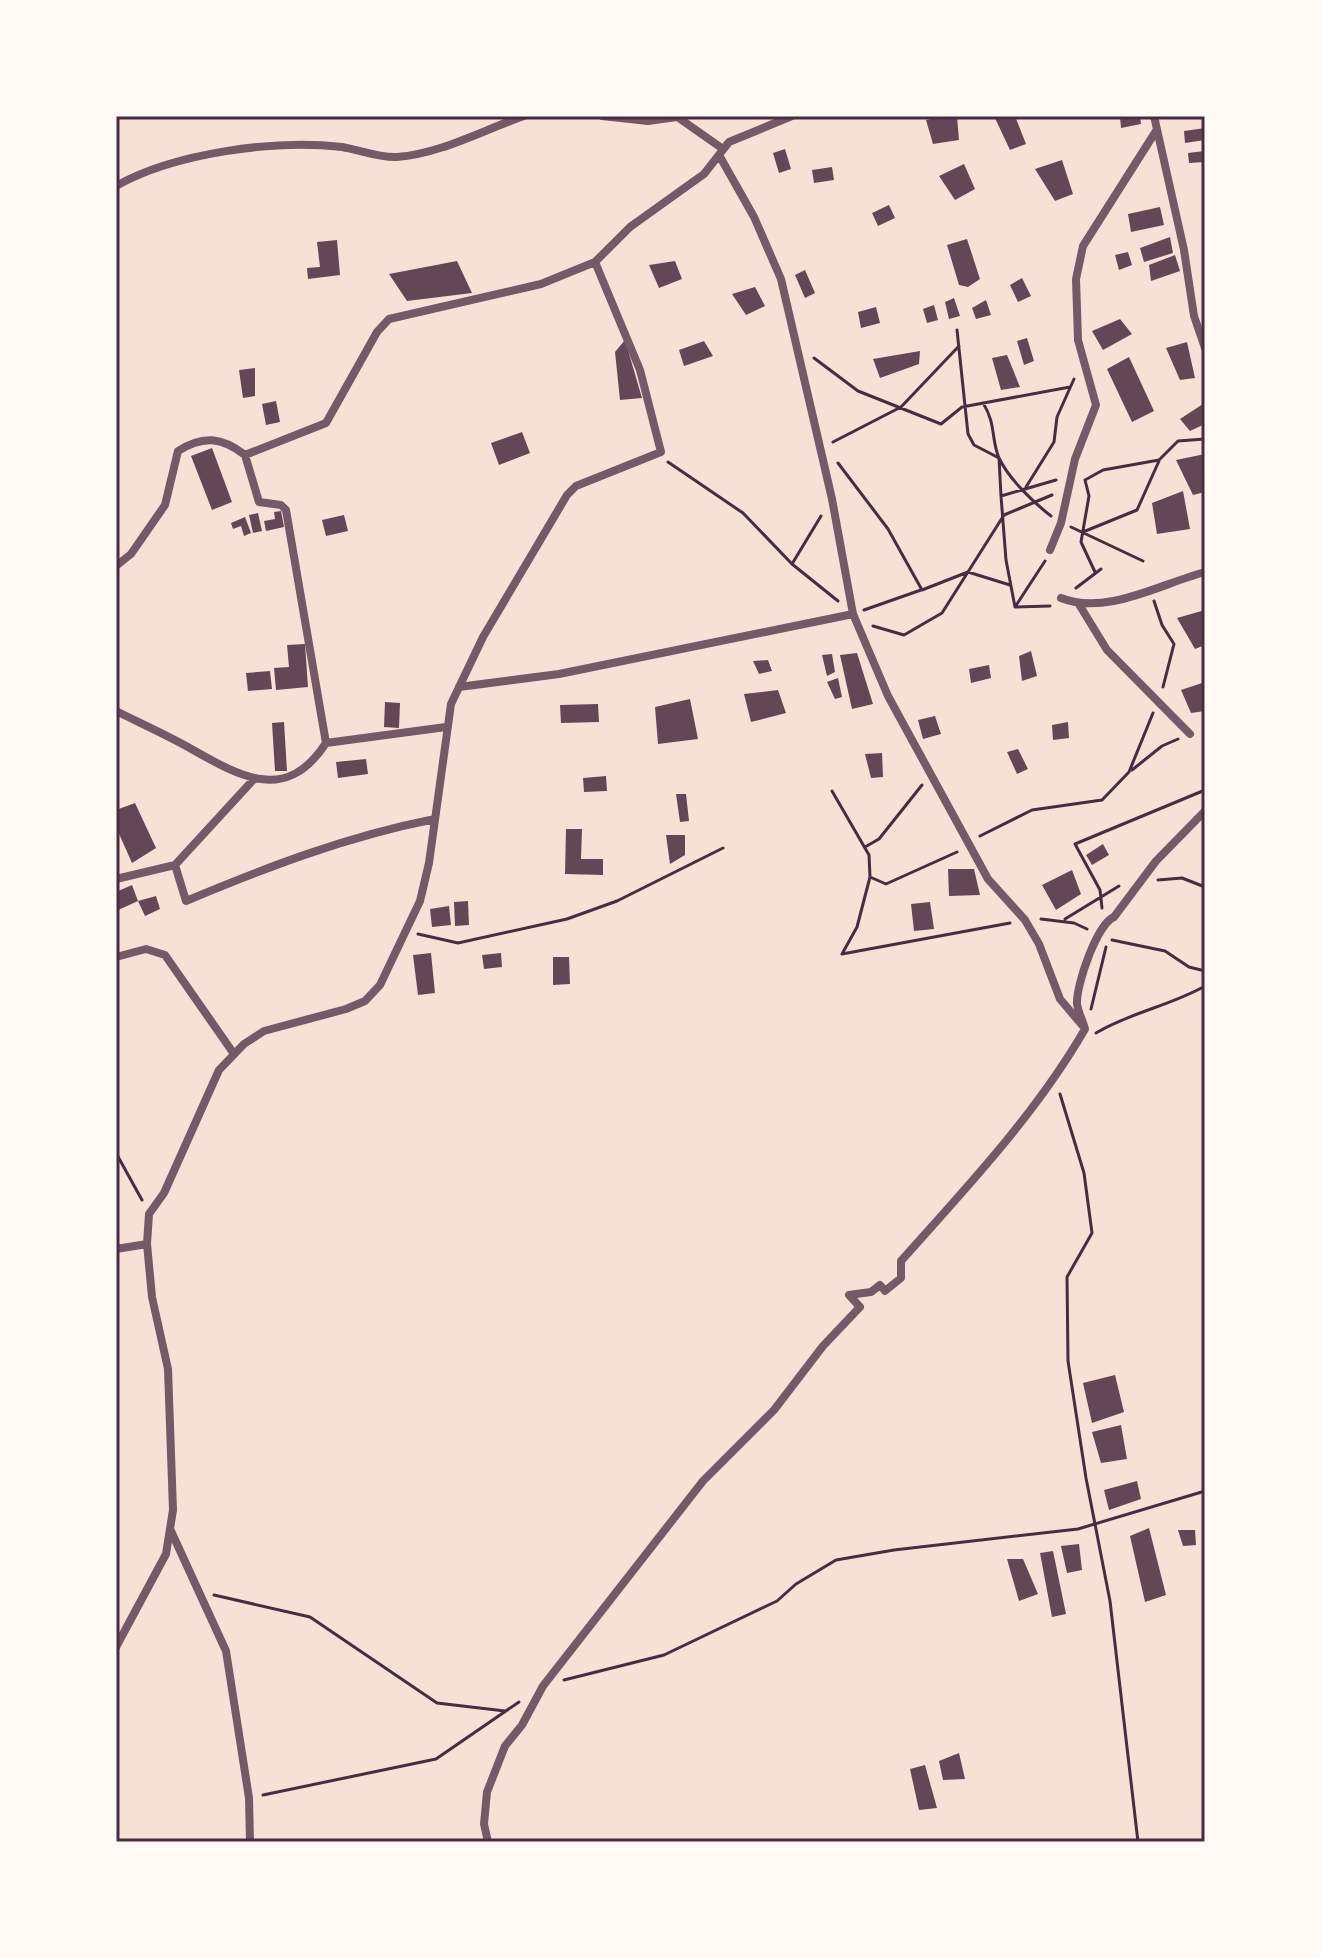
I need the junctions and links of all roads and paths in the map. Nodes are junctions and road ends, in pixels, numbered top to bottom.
1 (524, 116) edge
2 (602, 116) edge
3 (792, 116) edge
4 (1154, 116) edge
5 (676, 117) edge
6 (1156, 131) junction
7 (721, 152) junction
8 (116, 186) edge
9 (595, 262) junction
10 (957, 330) dead end
11 (794, 343) junction
12 (959, 346) junction
13 (1205, 348) edge
14 (1082, 361) junction
15 (1070, 387) junction
16 (983, 403) junction
17 (901, 407) junction
18 (962, 407) junction
19 (1205, 439) edge
20 (661, 452) junction
21 (245, 455) junction
22 (999, 458) junction
23 (1159, 460) junction
24 (1072, 475) junction
25 (1085, 480) junction
26 (1069, 489) junction
27 (1024, 490) junction
28 (1001, 496) junction
29 (832, 499) junction
30 (1032, 502) junction
31 (1004, 515) junction
32 (1061, 523) junction
33 (1083, 532) junction
34 (1050, 550) joint
35 (1143, 561) dead end
36 (792, 564) junction
37 (116, 566) edge
38 (968, 572) junction
39 (1205, 572) edge
40 (1095, 574) dead end
41 (1010, 585) junction
42 (1150, 589) junction
43 (922, 590) junction
44 (1061, 598) dead end
45 (1080, 606) junction
46 (853, 614) junction
47 (459, 687) junction
48 (1157, 702) junction
49 (116, 711) edge
50 (446, 727) junction
51 (1190, 734) joint
52 (326, 743) junction
53 (1129, 772) junction
54 (931, 773) junction
55 (254, 779) junction
56 (1205, 790) edge
57 (832, 791) dead end
58 (1205, 811) edge
59 (435, 819) junction
60 (969, 843) junction
61 (865, 847) junction
62 (723, 848) dead end
63 (175, 865) junction
64 (870, 877) junction
65 (116, 879) edge
66 (1142, 881) junction
67 (1205, 887) edge
68 (1101, 897) junction
69 (1025, 920) junction
70 (1063, 920) junction
71 (407, 932) junction
72 (1101, 932) junction
73 (116, 957) edge
74 (1205, 971) edge
75 (1205, 986) edge
76 (1085, 1029) junction
77 (1075, 1047) junction
78 (234, 1054) junction
79 (1063, 1082) dead end
80 (116, 1153) edge
81 (149, 1214) junction
82 (147, 1244) junction
83 (116, 1249) edge
84 (1205, 1491) edge
85 (1095, 1525) junction
86 (171, 1530) junction
87 (198, 1591) junction
88 (116, 1647) edge
89 (543, 1686) junction
90 (249, 1798) junction
91 (250, 1842) edge
92 (488, 1842) edge
93 (1138, 1842) edge

1 - 8 street
2 - 5 street
3 - 7 street
4 - 6 street
5 - 7 street
6 - 13 street
6 - 14 street
7 - 9 street
7 - 11 street
9 - 20 street
9 - 21 street
10 - 12 path
11 - 17 path
11 - 29 street
12 - 17 path
12 - 18 path
14 - 15 path
14 - 24 street
15 - 16 path
15 - 27 path
16 - 18 path
16 - 22 path
17 - 18 path
17 - 43 path
18 - 22 path
19 - 23 path
20 - 36 path
20 - 47 street
21 - 37 street
21 - 52 street
22 - 27 path
22 - 28 path
23 - 25 path
23 - 33 path
24 - 26 street
24 - 27 path
25 - 26 path
25 - 33 path
26 - 30 path
26 - 32 street
27 - 28 path
27 - 30 path
28 - 31 path
29 - 36 path
29 - 46 street
30 - 31 path
30 - 32 path
31 - 38 path
31 - 41 path
32 - 33 path
32 - 34 street
33 - 35 path
33 - 40 path
34 - 41 path
36 - 46 path
38 - 41 path
38 - 43 path
38 - 46 path
39 - 42 street
42 - 45 street
42 - 48 path
43 - 46 path
44 - 45 street
45 - 48 street
46 - 47 street
46 - 54 street
47 - 50 street
48 - 51 street
48 - 53 path
49 - 55 street
50 - 52 street
50 - 59 street
51 - 53 path
52 - 55 street
53 - 60 path
54 - 60 street
54 - 61 path
55 - 63 street
56 - 68 path
57 - 61 path
58 - 66 street
59 - 63 street
59 - 71 street
60 - 64 path
60 - 69 street
61 - 64 path
62 - 71 path
63 - 65 street
64 - 69 path
66 - 67 path
66 - 68 path
66 - 72 street
68 - 70 path
68 - 72 path
69 - 70 path
69 - 76 street
70 - 72 path
71 - 78 street
72 - 76 street
73 - 78 street
74 - 76 path
75 - 77 path
76 - 77 street
77 - 89 street
78 - 81 street
79 - 85 path
80 - 81 path
81 - 82 street
82 - 83 street
82 - 86 street
84 - 85 path
85 - 89 path
85 - 93 path
86 - 87 street
86 - 88 street
87 - 90 street
87 - 90 path
89 - 92 street
90 - 91 street

